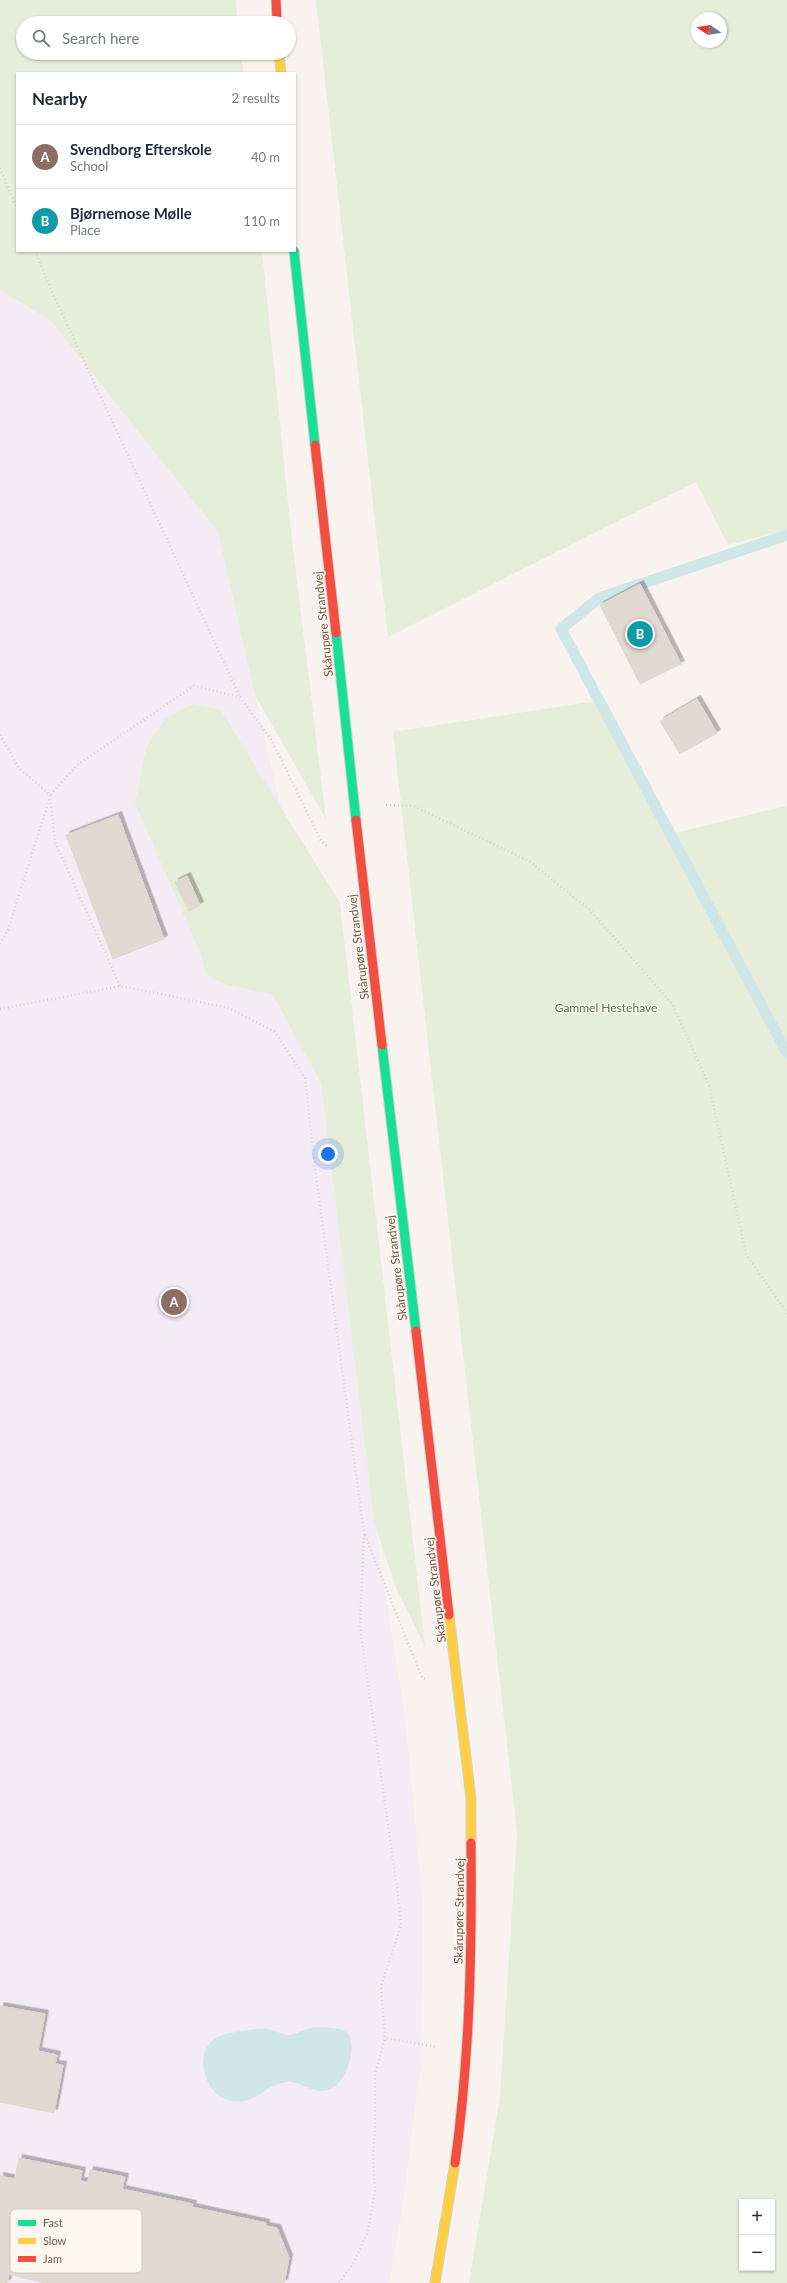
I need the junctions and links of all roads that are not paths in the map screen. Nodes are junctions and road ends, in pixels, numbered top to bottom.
1 (276, 0) edge
2 (277, 16) edge
3 (280, 60) edge
4 (281, 72) edge
5 (294, 252) edge
6 (435, 2283) edge

1 - 2 street
3 - 4 street
5 - 6 street, Skårupøre Strandvej

